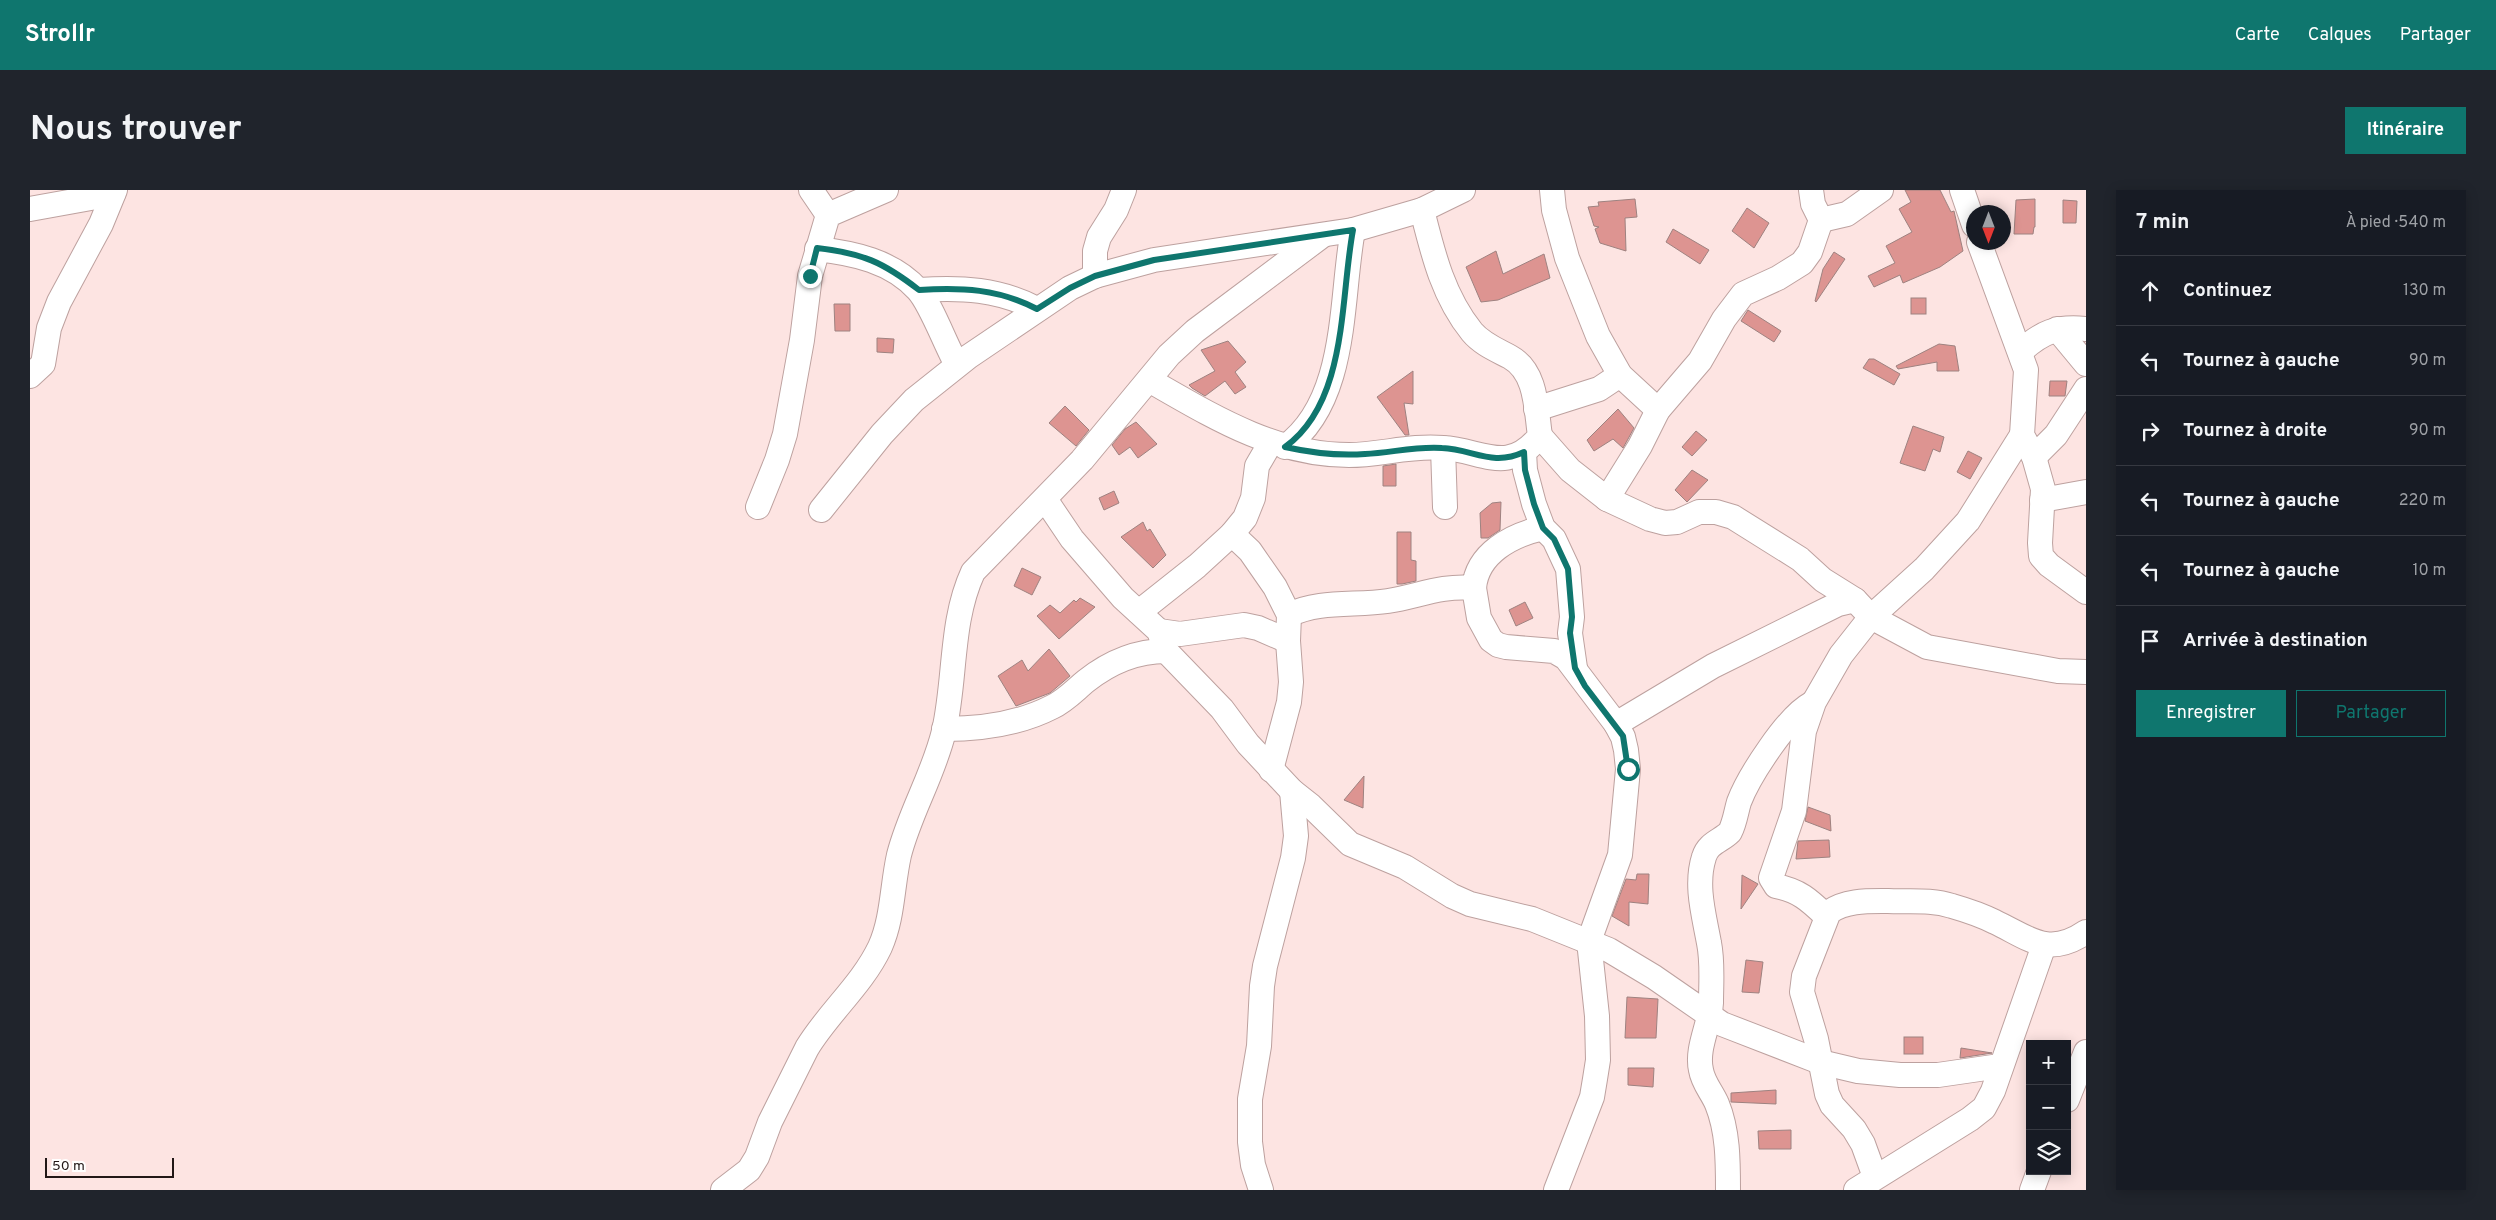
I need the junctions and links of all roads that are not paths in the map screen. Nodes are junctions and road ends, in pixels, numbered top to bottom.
1 (811, 190) edge
2 (886, 190) edge
3 (1124, 190) edge
4 (1463, 190) edge
5 (1552, 190) edge
6 (1811, 190) edge
7 (1880, 190) edge
8 (1962, 190) edge
9 (114, 192) edge
10 (1967, 205) edge
11 (30, 209) edge
12 (1422, 210) junction
13 (828, 215) junction
14 (1822, 220) junction
15 (1353, 230) junction
16 (1323, 235) junction
17 (817, 248) junction
18 (1983, 250) edge
19 (1095, 276) junction
20 (919, 290) junction
21 (1037, 309) junction
22 (40, 329) edge
23 (2057, 329) junction
24 (2086, 329) edge
25 (2020, 352) junction
26 (2086, 364) edge
27 (957, 365) junction
28 (1620, 375) junction
29 (30, 376) edge
30 (1149, 380) junction
31 (2086, 389) edge
32 (1536, 409) junction
33 (1658, 410) junction
34 (2022, 435) junction
35 (1532, 444) junction
36 (1278, 445) junction
37 (1443, 448) junction
38 (2034, 458) junction
39 (2086, 492) edge
40 (1045, 499) junction
41 (1607, 499) junction
42 (2042, 500) junction
43 (758, 507) dead end
44 (1445, 507) dead end
45 (821, 510) dead end
46 (1543, 528) junction
47 (1232, 534) junction
48 (1474, 588) junction
49 (2086, 592) edge
50 (1863, 608) junction
51 (1139, 612) junction
52 (1289, 615) junction
53 (1163, 641) junction
54 (1288, 641) junction
55 (1575, 668) junction
56 (2086, 672) edge
57 (1814, 702) junction
58 (1616, 724) junction
59 (944, 728) junction
60 (1271, 770) junction
61 (1292, 791) junction
62 (1826, 916) junction
63 (2086, 932) edge
64 (1589, 941) junction
65 (2044, 945) junction
66 (1711, 1017) junction
67 (2086, 1052) edge
68 (1820, 1062) junction
69 (2000, 1066) junction
70 (2071, 1090) edge
71 (2038, 1175) edge
72 (1875, 1177) junction
73 (723, 1190) edge
74 (1261, 1190) edge
75 (1556, 1190) edge
76 (1728, 1190) edge
77 (1856, 1190) edge
78 (2032, 1190) edge

1 - 13 street
2 - 13 street
3 - 19 street
4 - 12 street
5 - 28 street
6 - 14 street
7 - 14 street
8 - 10 street
9 - 11 street
9 - 22 street
12 - 15 street
12 - 32 street
13 - 17 street
14 - 33 street
15 - 16 street
15 - 36 street
16 - 19 street
16 - 30 street
17 - 20 street
17 - 43 street
18 - 25 street
19 - 21 street
20 - 21 street
20 - 27 street
21 - 27 street
22 - 29 street
23 - 24 street
23 - 25 street
23 - 26 street
25 - 34 street
27 - 45 street
28 - 32 street
28 - 33 street
30 - 36 street
30 - 40 street
31 - 38 street
32 - 35 street
33 - 41 street
34 - 38 street
34 - 50 street
35 - 37 street
35 - 41 street
35 - 46 street
36 - 37 street
36 - 47 street
37 - 44 street
38 - 42 street
39 - 42 street
40 - 51 street
40 - 59 street
41 - 50 street
42 - 49 street
46 - 48 street
46 - 55 street
47 - 51 street
47 - 52 street
48 - 52 street
48 - 55 street
50 - 56 street
50 - 57 street
50 - 58 street
51 - 53 street
52 - 54 street
53 - 54 street
53 - 59 street
53 - 60 street
54 - 60 street
55 - 58 street
57 - 62 street
57 - 66 street
58 - 64 street
59 - 73 street
60 - 61 street
61 - 64 street
61 - 74 street
62 - 65 street
62 - 68 street
63 - 65 street
64 - 66 street
64 - 75 street
65 - 69 street
66 - 68 street
66 - 76 street
67 - 70 street
68 - 69 street
68 - 72 street
69 - 72 street
71 - 78 street
72 - 77 street

